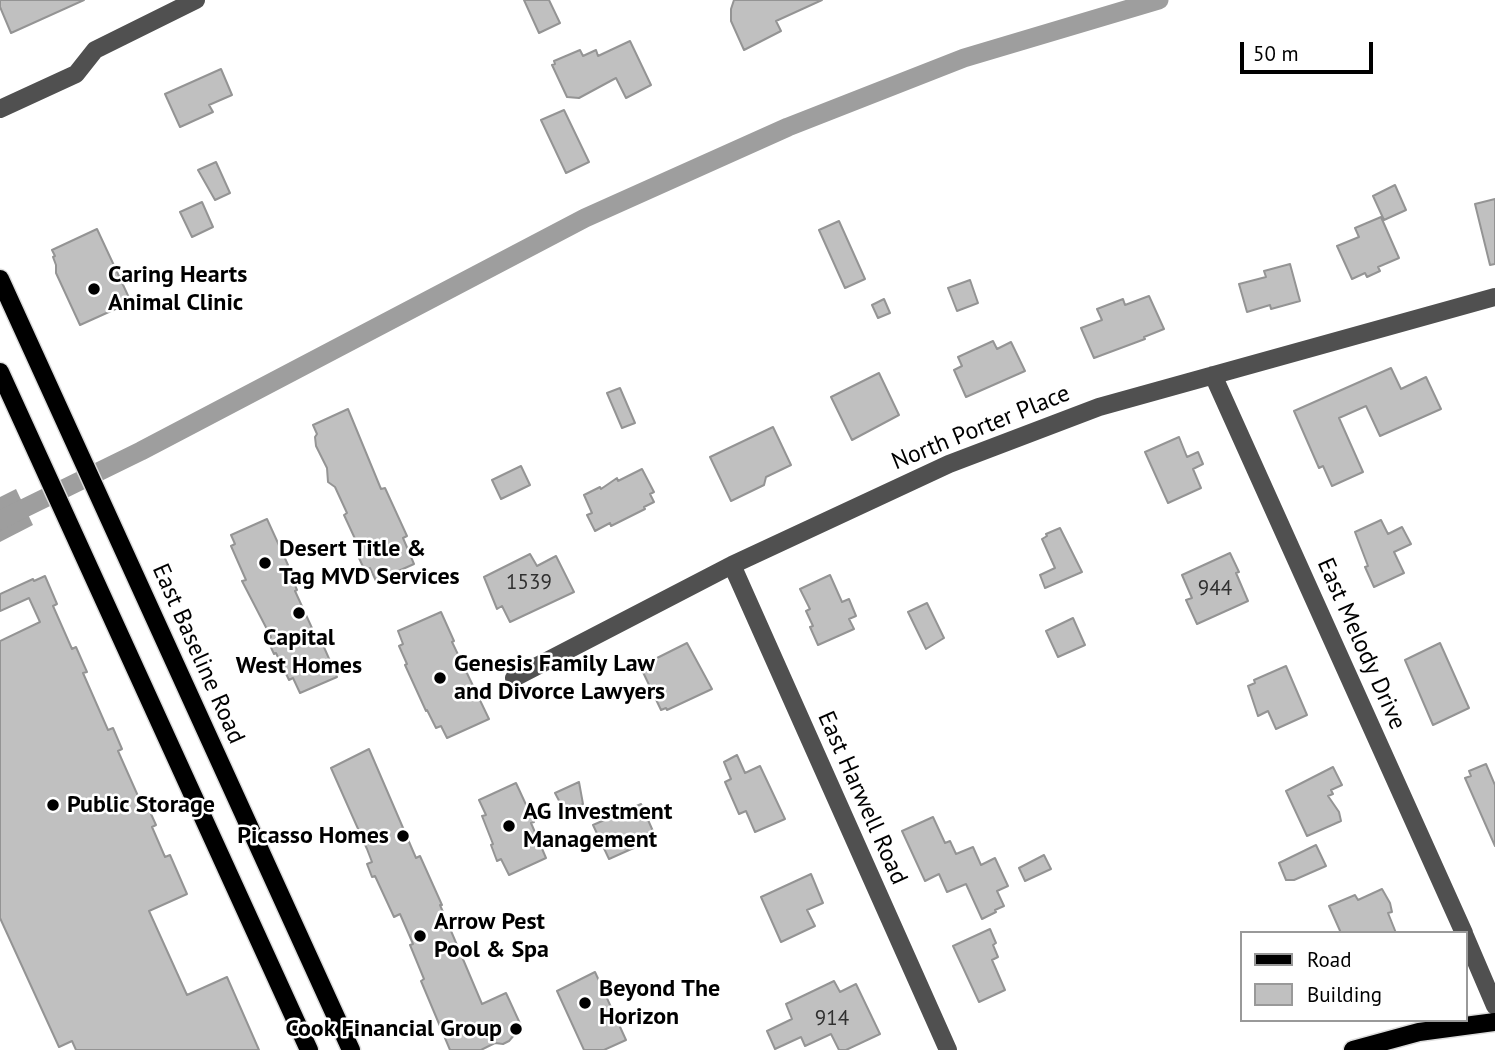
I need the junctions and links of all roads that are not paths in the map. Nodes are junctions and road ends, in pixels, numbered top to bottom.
1 (196, 0) edge
2 (0, 109) edge
3 (0, 279) edge
4 (1495, 297) edge
5 (0, 372) edge
6 (1213, 375) junction
7 (732, 565) junction
8 (514, 678) dead end
9 (1463, 931) edge
10 (1467, 941) edge
11 (1495, 1006) edge
12 (1495, 1022) edge
13 (309, 1050) edge
14 (351, 1050) edge
15 (948, 1050) edge
16 (1353, 1050) edge

1 - 2 street
3 - 14 main road, East Baseline Road
4 - 6 street, North Porter Place
5 - 13 main road
6 - 7 street, North Porter Place
6 - 9 street, East Melody Drive
7 - 8 street, North Porter Place
7 - 15 street, East Harwell Road
10 - 11 street, East Melody Drive
12 - 16 main road

